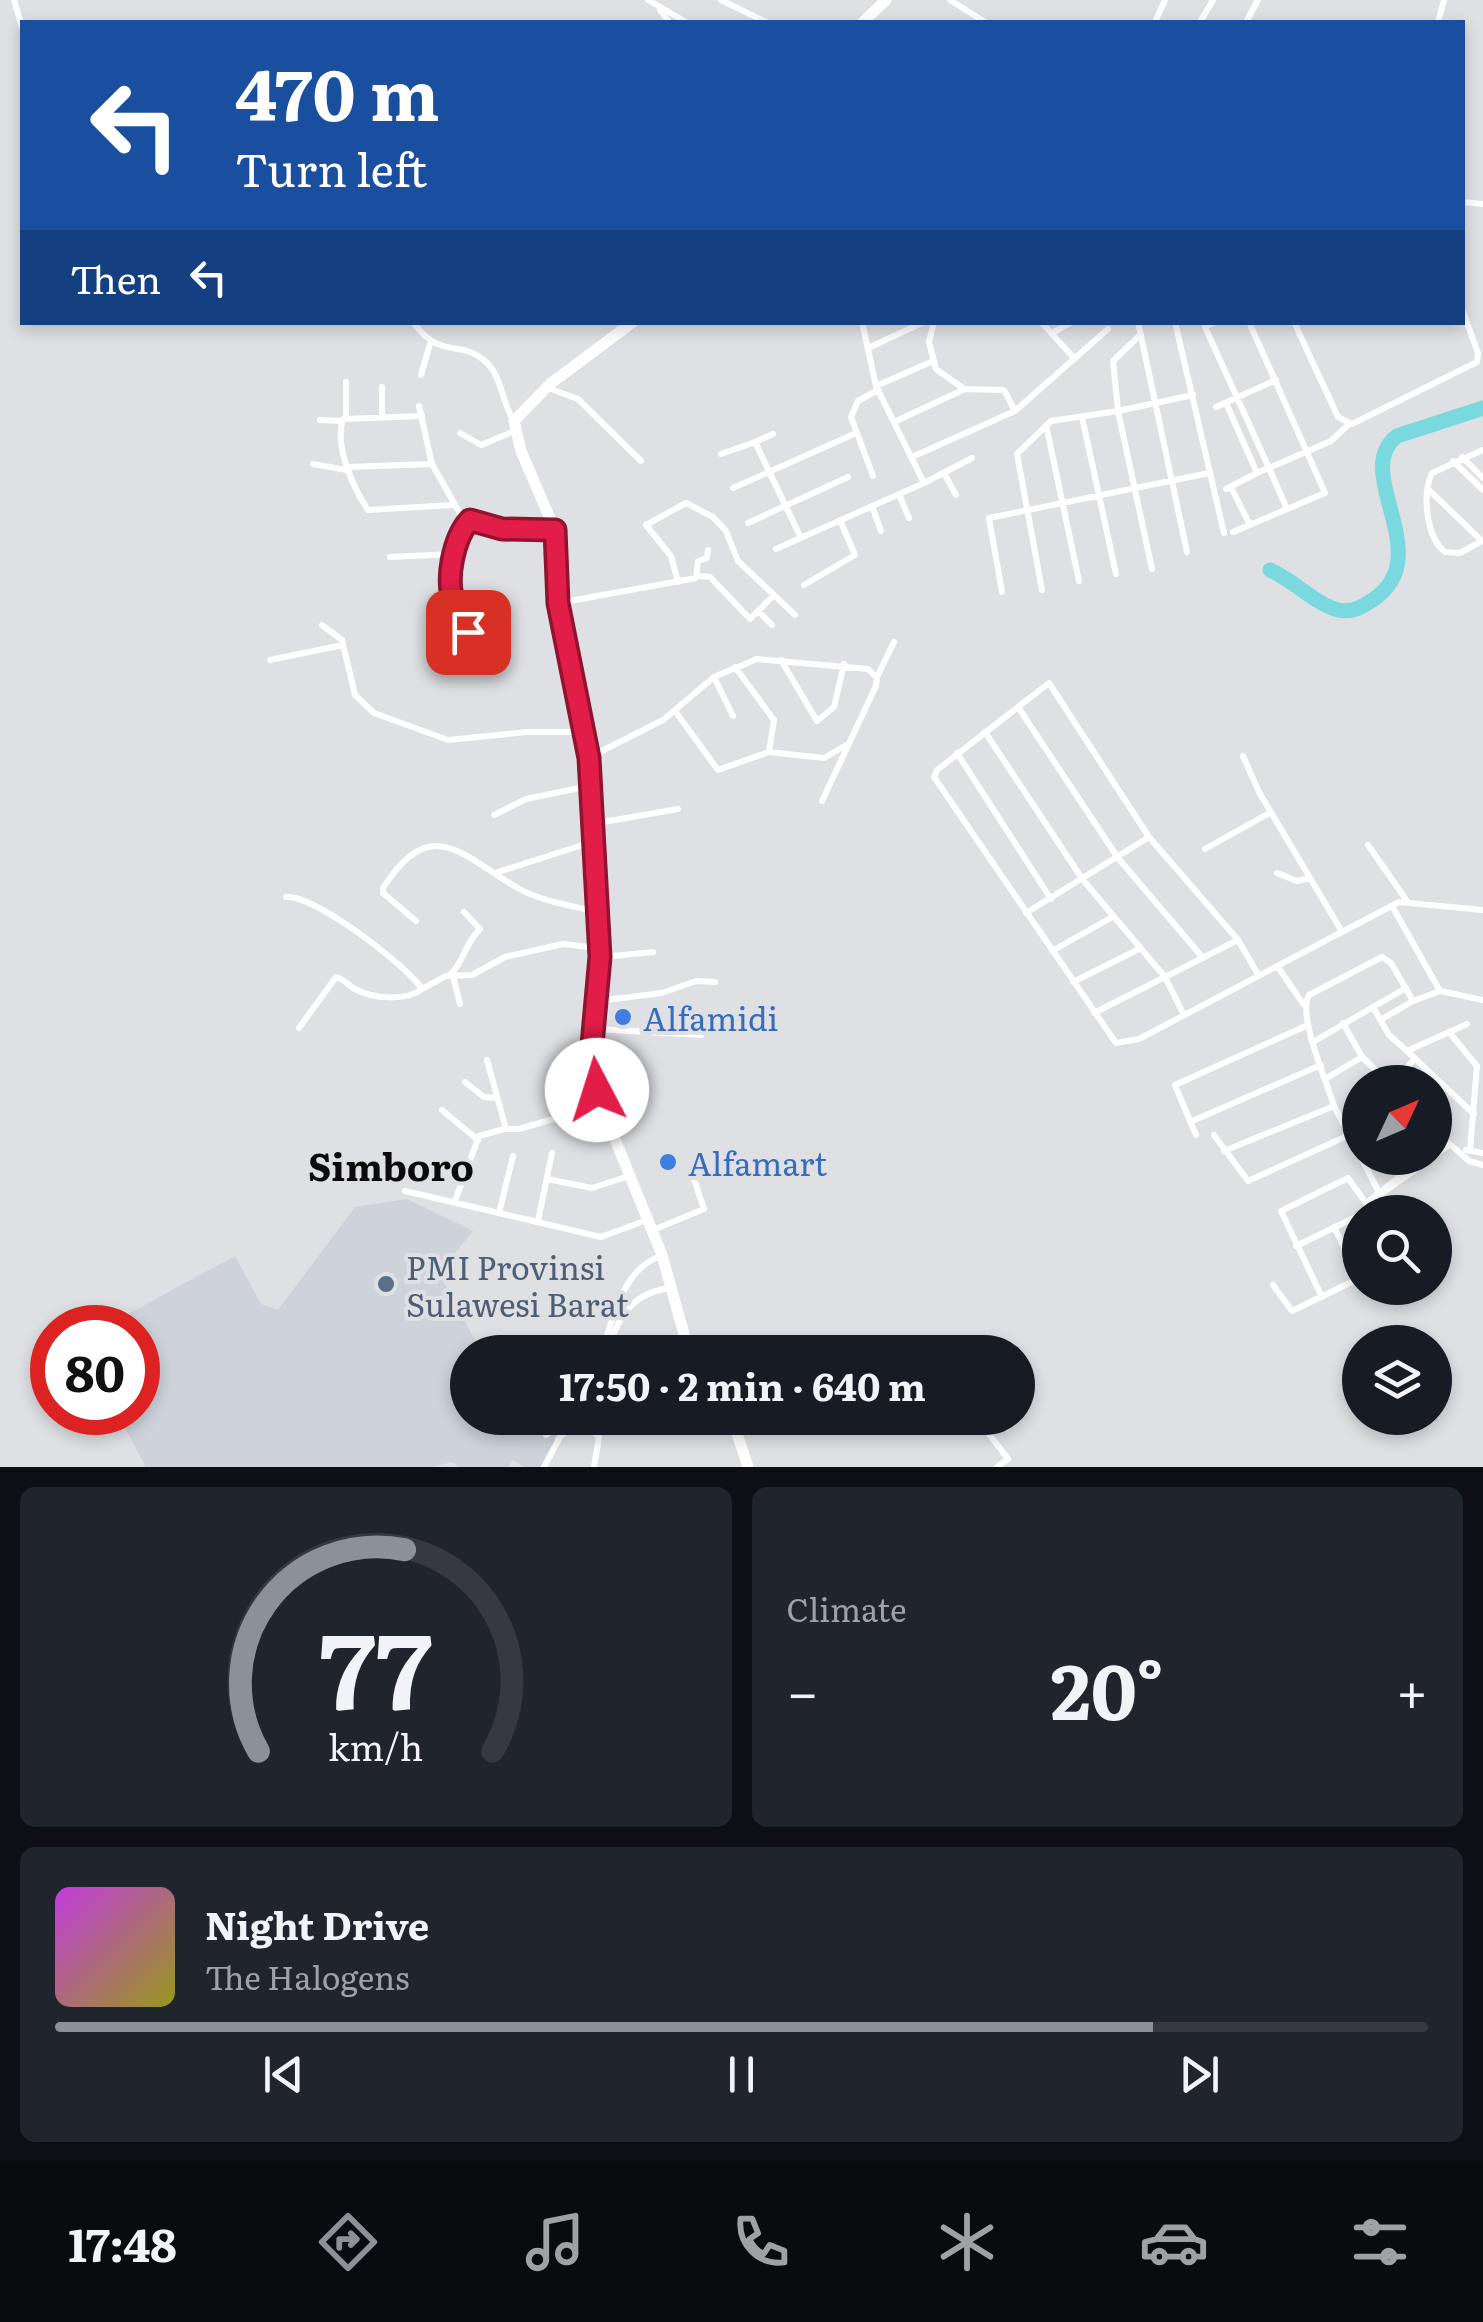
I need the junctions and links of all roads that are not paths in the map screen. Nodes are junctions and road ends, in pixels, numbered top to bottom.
1 (721, 0) edge
2 (886, 0) edge
3 (950, 0) edge
4 (652, 2) edge
5 (683, 20) edge
6 (762, 20) edge
7 (866, 20) edge
8 (983, 20) edge
9 (1465, 317) edge
10 (415, 325) edge
11 (629, 325) edge
12 (863, 325) edge
13 (918, 325) edge
14 (934, 325) edge
15 (1043, 325) edge
16 (1067, 325) edge
17 (1139, 325) edge
18 (1176, 325) edge
19 (1209, 325) edge
20 (1251, 325) edge
21 (1295, 325) edge
22 (1108, 329) dead end
23 (1052, 333) junction
24 (1141, 334) junction
25 (430, 344) junction
26 (868, 348) junction
27 (1075, 359) junction
28 (931, 362) junction
29 (422, 375) dead end
30 (1276, 380) junction
31 (346, 382) dead end
32 (548, 386) junction
33 (382, 387) dead end
34 (877, 388) junction
35 (964, 389) junction
36 (1193, 395) junction
37 (1237, 398) junction
38 (1156, 403) junction
39 (1226, 403) junction
40 (420, 406) dead end
41 (1216, 407) dead end
42 (1015, 410) junction
43 (1118, 411) junction
44 (422, 416) junction
45 (382, 417) junction
46 (1082, 417) junction
47 (320, 420) dead end
48 (343, 420) junction
49 (894, 422) junction
50 (1348, 424) junction
51 (1046, 425) junction
52 (515, 426) junction
53 (460, 433) dead end
54 (774, 434) dead end
55 (854, 434) junction
56 (755, 442) junction
57 (1483, 450) edge
58 (1308, 452) junction
59 (722, 454) dead end
60 (912, 457) junction
61 (1462, 457) junction
62 (972, 458) dead end
63 (641, 460) dead end
64 (1453, 461) junction
65 (313, 464) dead end
66 (432, 464) junction
67 (1268, 468) junction
68 (348, 469) junction
69 (769, 472) junction
70 (944, 473) junction
71 (1209, 473) junction
72 (1257, 473) junction
73 (873, 476) dead end
74 (848, 477) dead end
75 (1483, 478) edge
76 (1172, 479) junction
77 (924, 483) junction
78 (1134, 486) junction
79 (733, 488) dead end
80 (1428, 489) junction
81 (1483, 490) edge
82 (899, 494) junction
83 (956, 495) dead end
84 (1099, 495) junction
85 (1062, 501) junction
86 (787, 504) junction
87 (453, 505) junction
88 (872, 506) junction
89 (1027, 509) junction
90 (1286, 509) junction
91 (908, 518) dead end
92 (470, 520) junction
93 (840, 520) junction
94 (748, 524) dead end
95 (1250, 525) junction
96 (555, 530) junction
97 (881, 531) dead end
98 (1224, 532) dead end
99 (1233, 532) dead end
100 (801, 538) junction
101 (1482, 541) edge
102 (776, 549) dead end
103 (708, 550) dead end
104 (1186, 552) dead end
105 (454, 554) junction
106 (390, 557) dead end
107 (1152, 569) dead end
108 (1116, 574) dead end
109 (698, 576) junction
110 (678, 582) junction
111 (1079, 582) dead end
112 (804, 585) dead end
113 (1042, 590) dead end
114 (1002, 592) dead end
115 (772, 597) junction
116 (558, 603) junction
117 (758, 611) junction
118 (795, 615) dead end
119 (322, 624) dead end
120 (772, 625) dead end
121 (894, 642) dead end
122 (343, 645) junction
123 (473, 656) dead end
124 (781, 659) junction
125 (270, 660) dead end
126 (844, 664) junction
127 (735, 667) junction
128 (714, 677) junction
129 (877, 678) junction
130 (1018, 707) junction
131 (675, 711) junction
132 (733, 716) dead end
133 (584, 732) junction
134 (985, 732) junction
135 (848, 744) junction
136 (768, 752) junction
137 (957, 753) junction
138 (1243, 756) dead end
139 (589, 758) junction
140 (589, 786) junction
141 (822, 801) dead end
142 (678, 809) dead end
143 (1271, 812) junction
144 (494, 815) dead end
145 (591, 824) junction
146 (1149, 838) junction
147 (592, 842) junction
148 (1368, 845) dead end
149 (1205, 848) dead end
150 (1118, 858) junction
151 (498, 872) junction
152 (1277, 873) dead end
153 (1310, 878) junction
154 (1083, 880) junction
155 (286, 898) dead end
156 (1051, 899) junction
157 (1408, 902) junction
158 (1392, 906) junction
159 (1483, 910) edge
160 (464, 912) dead end
161 (599, 912) junction
162 (1026, 913) junction
163 (1114, 916) junction
164 (416, 921) dead end
165 (1341, 930) junction
166 (1238, 940) junction
167 (1141, 948) junction
168 (1052, 951) junction
169 (600, 952) junction
170 (653, 952) dead end
171 (1203, 958) junction
172 (1277, 966) junction
173 (451, 976) junction
174 (1259, 976) junction
175 (1166, 977) junction
176 (716, 982) dead end
177 (1073, 982) junction
178 (1406, 988) junction
179 (422, 990) junction
180 (1440, 991) junction
181 (1483, 1000) edge
182 (597, 1001) junction
183 (1413, 1001) junction
184 (460, 1004) dead end
185 (1304, 1005) junction
186 (1373, 1007) junction
187 (1094, 1013) junction
188 (1184, 1015) junction
189 (1380, 1020) junction
190 (1308, 1024) junction
191 (1343, 1024) junction
192 (1467, 1024) dead end
193 (300, 1028) dead end
194 (594, 1029) junction
195 (1449, 1032) junction
196 (700, 1036) dead end
197 (1313, 1042) junction
198 (1406, 1051) junction
199 (1362, 1057) junction
200 (1415, 1059) junction
201 (488, 1060) dead end
202 (1321, 1064) junction
203 (1371, 1065) edge
204 (1408, 1065) edge
205 (1325, 1079) junction
206 (465, 1082) dead end
207 (496, 1098) junction
208 (602, 1104) junction
209 (1334, 1106) junction
210 (442, 1110) dead end
211 (1474, 1114) junction
212 (1341, 1118) joint
213 (1342, 1121) edge
214 (1190, 1122) junction
215 (506, 1129) junction
216 (1196, 1135) dead end
217 (1214, 1136) dead end
218 (1342, 1138) edge
219 (478, 1140) junction
220 (1452, 1146) edge
221 (1470, 1150) junction
222 (1224, 1151) junction
223 (1460, 1152) junction
224 (1483, 1153) edge
225 (552, 1154) dead end
226 (513, 1156) dead end
227 (1483, 1165) edge
228 (692, 1173) dead end
229 (633, 1175) junction
230 (1404, 1175) edge
231 (1408, 1175) edge
232 (547, 1179) junction
233 (405, 1191) dead end
234 (1363, 1195) edge
235 (1381, 1195) edge
236 (1382, 1195) edge
237 (455, 1201) junction
238 (499, 1213) junction
239 (538, 1221) junction
240 (1342, 1222) edge
241 (650, 1225) junction
242 (1334, 1227) junction
243 (1342, 1243) edge
244 (1296, 1246) junction
245 (662, 1255) junction
246 (1273, 1285) dead end
247 (1342, 1287) edge
248 (669, 1288) junction
249 (1322, 1297) junction
250 (618, 1313) junction
251 (610, 1335) edge
252 (684, 1335) edge
253 (559, 1435) edge
254 (597, 1435) edge
255 (738, 1435) edge
256 (990, 1435) edge
257 (1008, 1459) junction
258 (544, 1467) edge
259 (594, 1467) edge
260 (748, 1467) edge
261 (996, 1467) edge
262 (1016, 1467) edge

1 - 6 street
2 - 7 highway
3 - 8 street
4 - 5 street
9 - 50 street
10 - 25 street
11 - 32 highway
12 - 26 street
13 - 26 street
14 - 28 street
15 - 23 street
16 - 23 street
17 - 24 street
18 - 36 street
19 - 37 street
20 - 30 street
21 - 50 street
22 - 27 street
23 - 27 street
24 - 38 street
24 - 43 street
25 - 29 street
25 - 52 street
26 - 34 street
27 - 42 street
28 - 34 street
28 - 35 street
30 - 37 street
30 - 58 street
31 - 48 street
32 - 52 highway
32 - 63 street
33 - 45 street
34 - 49 street
34 - 55 street
35 - 42 street
35 - 49 street
36 - 38 street
36 - 71 street
37 - 39 street
37 - 67 street
38 - 43 street
38 - 76 street
39 - 41 street
39 - 72 street
40 - 44 street
42 - 60 street
43 - 46 street
43 - 78 street
44 - 45 street
44 - 66 street
45 - 48 street
46 - 51 street
46 - 84 street
47 - 48 street
48 - 68 street
49 - 60 street
50 - 58 street
51 - 85 street
51 - 89 street
52 - 53 street
52 - 96 highway
54 - 56 street
55 - 69 street
55 - 73 street
56 - 59 street
56 - 69 street
57 - 61 street
58 - 67 street
58 - 90 street
60 - 77 street
61 - 64 street
61 - 75 street
62 - 70 street
64 - 80 street
64 - 81 street
65 - 68 street
66 - 68 street
66 - 87 street
67 - 72 street
67 - 90 street
68 - 87 street
69 - 79 street
69 - 86 street
70 - 77 street
70 - 83 street
71 - 76 street
71 - 98 street
72 - 95 street
74 - 86 street
76 - 78 street
76 - 104 street
77 - 82 street
78 - 84 street
78 - 107 street
80 - 101 street
80 - 101 street
82 - 88 street
82 - 91 street
84 - 85 street
84 - 108 street
85 - 89 street
85 - 111 street
86 - 94 street
86 - 100 street
87 - 92 street
88 - 93 street
88 - 97 street
89 - 113 street
89 - 114 street
90 - 95 street
92 - 96 street
92 - 105 street
93 - 100 street
93 - 112 street
95 - 99 street
96 - 116 highway
100 - 102 street
103 - 109 street
105 - 106 street
105 - 123 street
109 - 110 street
109 - 117 street
110 - 115 street
110 - 116 street
115 - 117 street
115 - 118 street
116 - 133 highway
117 - 120 street
119 - 122 street
121 - 129 street
122 - 125 street
122 - 133 street
124 - 126 street
124 - 126 street
124 - 127 street
126 - 129 street
127 - 128 street
127 - 136 street
128 - 131 street
128 - 132 street
129 - 135 street
130 - 134 street
130 - 146 street
130 - 150 street
131 - 136 street
131 - 139 street
133 - 139 highway
134 - 137 street
134 - 154 street
135 - 136 street
135 - 141 street
137 - 156 street
137 - 162 street
138 - 143 street
139 - 140 highway
140 - 144 street
140 - 145 highway
142 - 145 street
143 - 149 street
143 - 153 street
145 - 147 highway
146 - 150 street
146 - 166 street
147 - 151 street
147 - 161 highway
148 - 157 street
150 - 154 street
150 - 171 street
151 - 161 street
151 - 164 street
152 - 153 street
153 - 165 street
154 - 156 street
154 - 163 street
155 - 179 street
156 - 162 street
157 - 158 street
157 - 159 street
158 - 165 street
158 - 180 street
160 - 173 street
161 - 169 highway
162 - 168 street
163 - 167 street
163 - 168 street
165 - 172 street
166 - 171 street
166 - 174 street
167 - 175 street
167 - 177 street
168 - 177 street
169 - 170 street
169 - 173 street
169 - 182 highway
171 - 175 street
172 - 174 street
172 - 185 street
173 - 179 street
173 - 184 street
174 - 188 street
175 - 187 street
175 - 188 street
176 - 182 street
177 - 187 street
178 - 183 street
178 - 185 street
178 - 186 street
179 - 193 street
180 - 181 street
180 - 183 street
182 - 194 highway
183 - 189 street
185 - 190 street
186 - 189 street
186 - 191 street
187 - 188 street
189 - 198 street
190 - 197 street
190 - 214 street
191 - 197 street
191 - 199 street
192 - 195 street
194 - 196 street
194 - 208 highway
195 - 198 street
195 - 211 street
197 - 202 street
198 - 200 street
199 - 203 street
199 - 205 street
200 - 204 street
200 - 211 street
201 - 207 street
202 - 205 street
202 - 214 street
205 - 209 street
206 - 207 street
207 - 215 street
208 - 215 street
208 - 229 highway
209 - 212 street
209 - 222 street
210 - 219 street
211 - 221 street
212 - 213 street
214 - 216 street
215 - 219 street
217 - 222 street
218 - 222 street
219 - 237 street
220 - 223 street
221 - 223 street
221 - 224 street
223 - 227 street
225 - 232 street
226 - 238 street
228 - 241 street
229 - 232 street
229 - 241 highway
230 - 235 street
231 - 236 street
232 - 239 street
233 - 237 street
234 - 244 street
237 - 238 street
238 - 239 street
239 - 241 street
240 - 242 street
241 - 245 highway
242 - 243 street
242 - 244 street
244 - 249 street
245 - 248 highway
245 - 250 street
246 - 249 street
247 - 249 street
248 - 250 street
248 - 252 highway
250 - 251 street
253 - 258 street
254 - 259 street
255 - 260 highway
256 - 257 street
257 - 261 street
257 - 262 street

